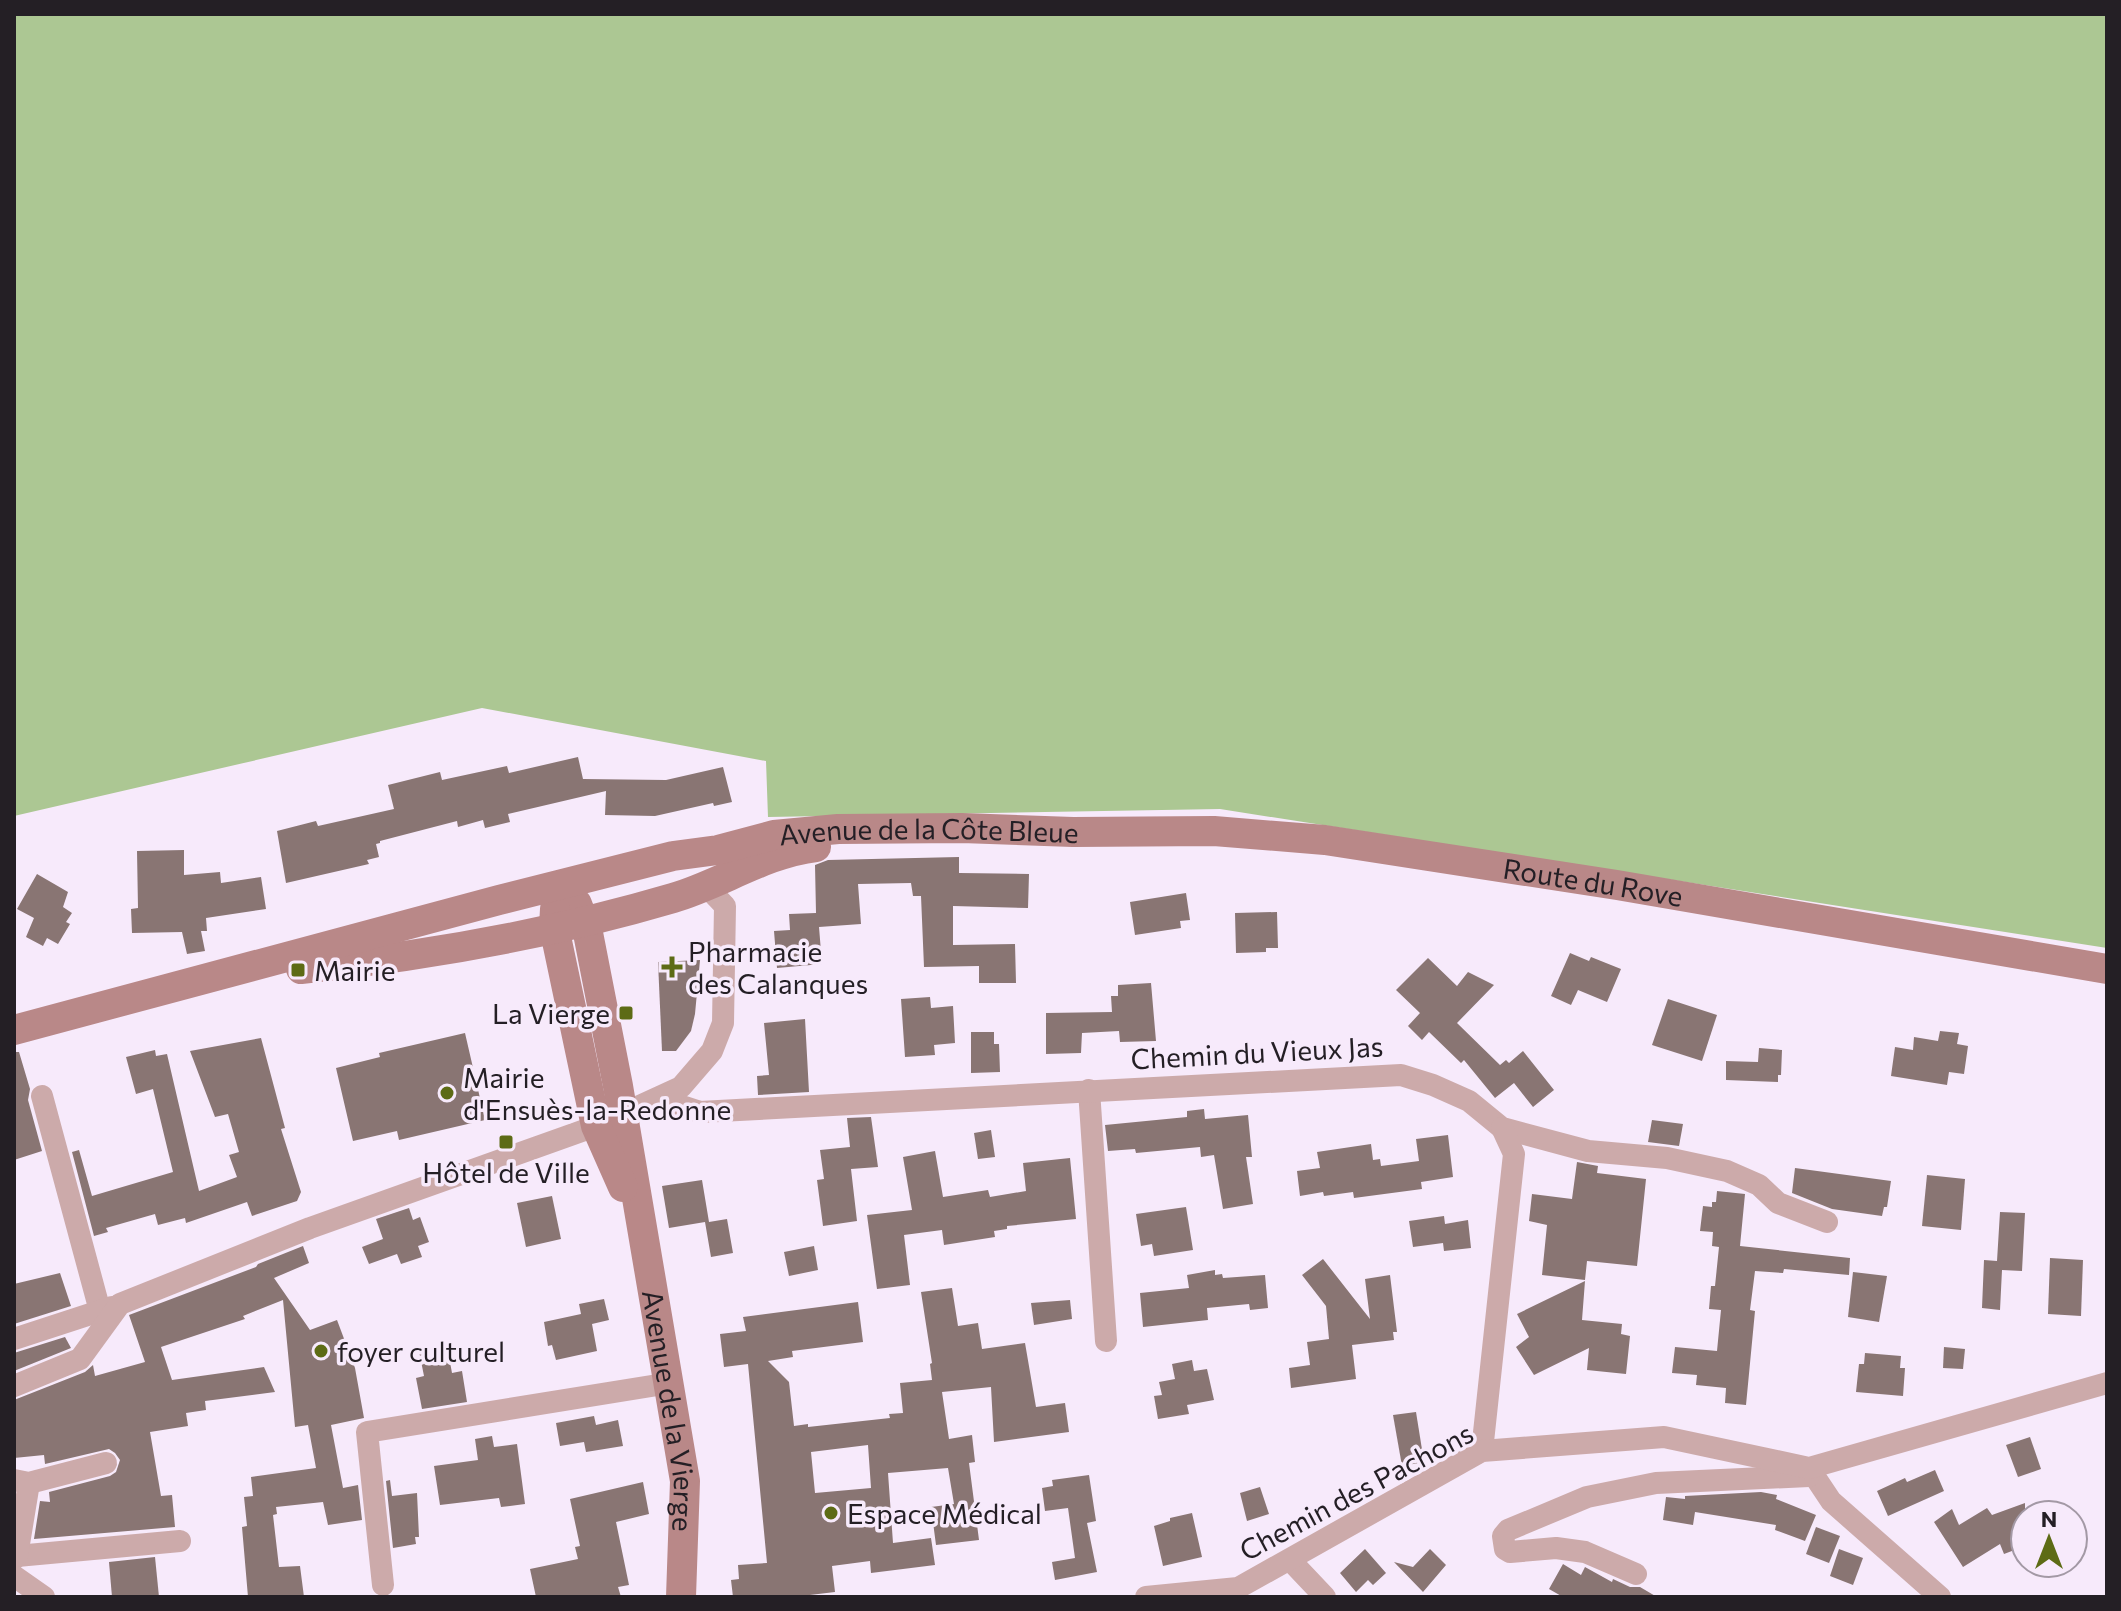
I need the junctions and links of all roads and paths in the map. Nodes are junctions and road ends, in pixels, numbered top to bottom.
1 (1073, 832) junction
2 (561, 883) junction
3 (715, 896) junction
4 (585, 921) junction
5 (554, 927) junction
6 (2107, 969) edge
7 (187, 985) junction
8 (14, 1030) edge
9 (1089, 1090) junction
10 (42, 1096) dead end
11 (660, 1099) junction
12 (609, 1120) junction
13 (1502, 1128) junction
14 (1827, 1222) dead end
15 (110, 1308) junction
16 (14, 1339) edge
17 (1106, 1341) dead end
18 (670, 1383) junction
19 (2107, 1383) edge
20 (14, 1386) edge
21 (1482, 1451) junction
22 (106, 1463) dead end
23 (1812, 1472) junction
24 (21, 1482) edge
25 (180, 1541) dead end
26 (1290, 1560) junction
27 (15, 1563) edge
28 (1636, 1574) dead end
29 (383, 1585) dead end
30 (44, 1597) edge
31 (681, 1597) edge
32 (1146, 1597) edge
33 (1325, 1597) edge
34 (1940, 1597) edge

1 - 2 main road, Avenue de la Côte Bleue
1 - 3 main road, Avenue de la Côte Bleue
1 - 6 main road, Route du Rove
2 - 4 main road
2 - 5 main road
2 - 7 main road, Avenue de la Côte Bleue
3 - 4 main road, Avenue de la Côte Bleue
3 - 11 street
4 - 5 main road, Avenue de la Côte Bleue
4 - 12 main road
5 - 7 main road, Avenue de la Côte Bleue
5 - 12 main road
7 - 8 main road, Avenue de la Côte Bleue
9 - 11 street, Chemin du Vieux Jas
9 - 13 street, Chemin du Vieux Jas
9 - 17 street
10 - 15 street
11 - 12 street
12 - 15 street
12 - 18 main road, Avenue de la Vierge
13 - 14 street, Chemin du Vieux Jas
13 - 21 street
15 - 16 street
15 - 20 street
18 - 29 street
18 - 31 main road, Avenue de la Vierge
19 - 23 street, Chemin des Pachons
21 - 23 street, Chemin des Pachons
21 - 26 street, Chemin des Pachons
22 - 24 street
23 - 28 street
23 - 34 street
24 - 27 street
25 - 27 street
26 - 32 street, Chemin des Pachons
26 - 33 street
27 - 30 street

